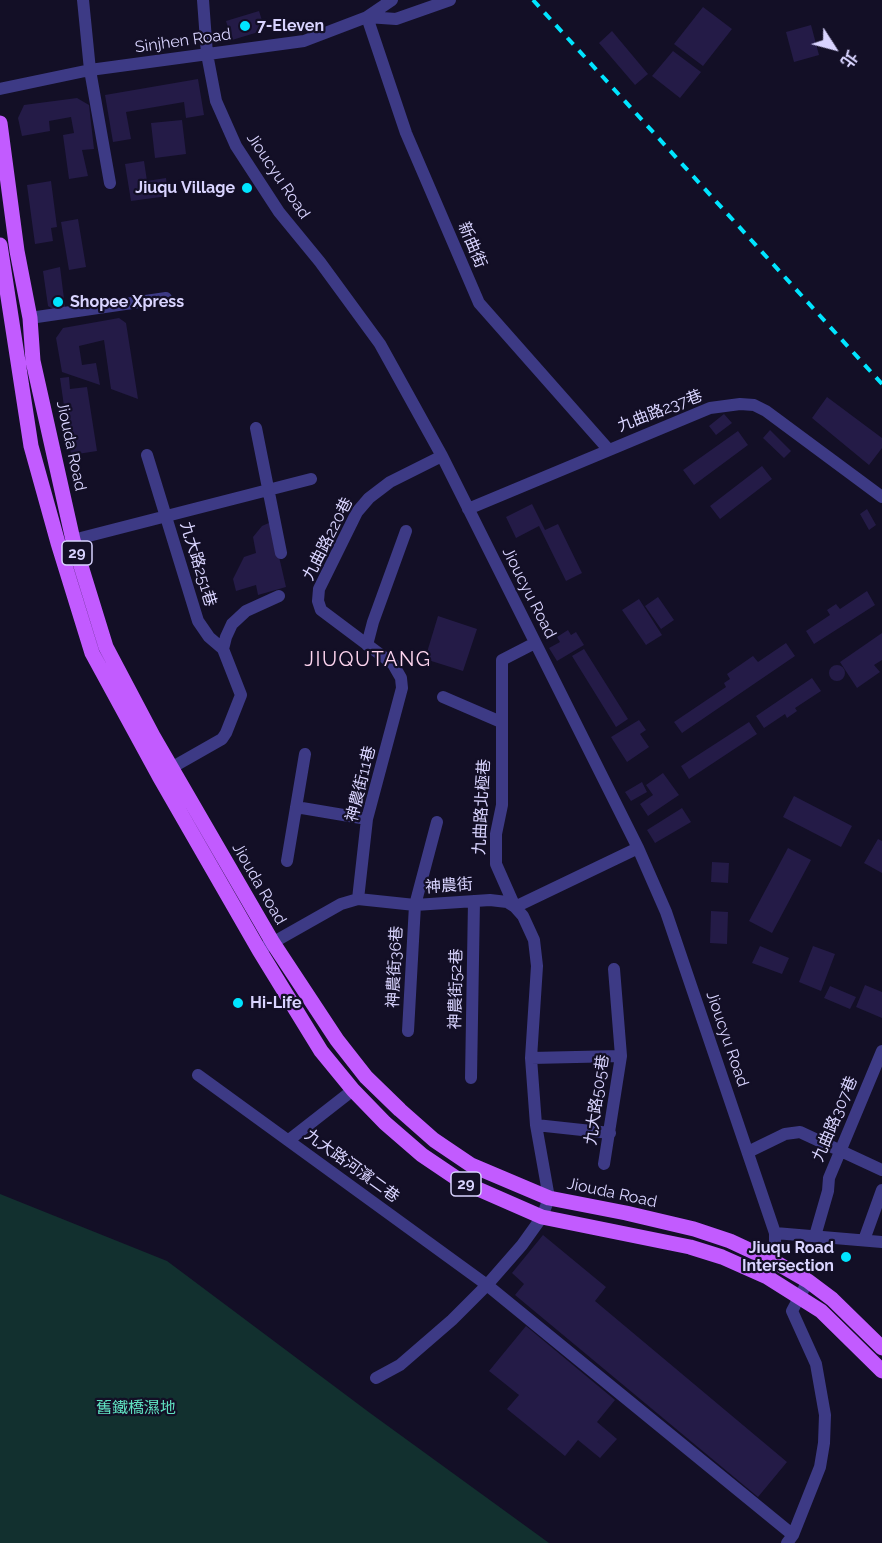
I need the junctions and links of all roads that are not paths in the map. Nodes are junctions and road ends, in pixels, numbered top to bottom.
1 (83, 0) edge
2 (203, 0) edge
3 (392, 0) edge
4 (450, 0) edge
5 (367, 17) junction
6 (207, 54) junction
7 (90, 70) junction
8 (0, 89) edge
9 (0, 123) edge
10 (110, 183) dead end
11 (0, 245) edge
12 (166, 298) dead end
13 (30, 318) junction
14 (256, 428) dead end
15 (608, 449) junction
16 (147, 455) dead end
17 (442, 456) junction
18 (311, 479) dead end
19 (269, 489) junction
20 (882, 497) edge
21 (468, 509) junction
22 (165, 515) junction
23 (406, 531) dead end
24 (73, 540) junction
25 (281, 553) dead end
26 (279, 596) dead end
27 (535, 643) junction
28 (367, 645) junction
29 (223, 649) junction
30 (401, 678) joint
31 (443, 697) dead end
32 (501, 722) junction
33 (305, 754) dead end
34 (171, 768) junction
35 (296, 807) junction
36 (367, 819) junction
37 (437, 822) dead end
38 (638, 848) junction
39 (286, 861) dead end
40 (358, 899) junction
41 (474, 901) junction
42 (415, 904) junction
43 (515, 908) junction
44 (273, 943) junction
45 (259, 950) junction
46 (615, 969) dead end
47 (408, 1030) dead end
48 (882, 1051) edge
49 (621, 1056) junction
50 (531, 1058) junction
51 (198, 1075) dead end
52 (471, 1078) dead end
53 (352, 1090) junction
54 (536, 1125) junction
55 (610, 1133) junction
56 (289, 1140) junction
57 (840, 1151) junction
58 (748, 1152) junction
59 (604, 1164) dead end
60 (882, 1170) edge
61 (882, 1190) edge
62 (549, 1198) junction
63 (542, 1217) junction
64 (775, 1233) junction
65 (814, 1236) junction
66 (864, 1240) junction
67 (882, 1242) edge
68 (775, 1262) junction
69 (767, 1277) junction
70 (808, 1281) junction
71 (487, 1285) junction
72 (799, 1295) junction
73 (882, 1348) edge
74 (881, 1369) edge
75 (376, 1378) dead end
76 (790, 1539) edge

1 - 7 street
2 - 6 street, Jioucyu Road
3 - 5 street, Sinjhen Road
4 - 5 street, Sinjhen Road
5 - 6 street, Sinjhen Road
5 - 15 street, 新曲街
6 - 7 street, Sinjhen Road
6 - 17 street, Jioucyu Road
7 - 8 street, Sinjhen Road
7 - 10 street
9 - 13 main road, Jiouda Road / 29
11 - 45 main road, Jiouda Road / 29
12 - 13 street
13 - 24 main road, Jiouda Road / 29
14 - 19 street
15 - 20 street, 九曲路237巷
15 - 21 street, 九曲路237巷
16 - 22 street, 九大路251巷
17 - 21 street, Jioucyu Road
17 - 28 street, 九曲路220巷
18 - 19 street, 九大路251巷
19 - 22 street, 九大路251巷
19 - 25 street
21 - 27 street, Jioucyu Road
22 - 24 street, 九大路251巷
22 - 29 street, 九大路251巷
23 - 28 street
24 - 34 main road, Jiouda Road / 29
26 - 29 street
27 - 32 street, 九曲路北極巷
27 - 38 street, Jioucyu Road
28 - 30 street, 九曲路220巷
29 - 34 street
30 - 36 street, 神農街11巷
31 - 32 street
32 - 43 street, 九曲路北極巷
33 - 35 street
34 - 44 main road, Jiouda Road / 29
35 - 36 street
35 - 39 street
36 - 40 street, 神農街11巷
37 - 42 street, 神農街36巷
38 - 43 street
38 - 58 street, Jioucyu Road
40 - 42 street, 神農街
40 - 44 street, 神農街
41 - 42 street, 神農街
41 - 43 street, 神農街
41 - 52 street, 神農街52巷
42 - 47 street, 神農街36巷
43 - 50 street, 九曲路北極巷
44 - 45 street, 神農街
44 - 62 main road, Jiouda Road / 29
45 - 53 main road, Jiouda Road / 29
46 - 49 street, 九大路505巷
48 - 57 street, 九曲路307巷
49 - 50 street
49 - 55 street, 九大路505巷
50 - 54 street, 九曲路北極巷
51 - 56 street, 九大路河濱二巷
53 - 56 street
53 - 63 main road, Jiouda Road / 29
54 - 55 street
54 - 62 street, 九曲路北極巷
55 - 59 street, 九大路505巷
56 - 71 street, 九大路河濱二巷
57 - 58 street
57 - 60 street
57 - 65 street, 九曲路307巷
58 - 64 street, Jioucyu Road
61 - 66 street
62 - 63 street
62 - 68 main road, Jiouda Road / 29
63 - 69 main road, Jiouda Road / 29
63 - 71 street
64 - 65 street
64 - 68 street, Jioucyu Road
65 - 66 street
66 - 67 street
68 - 69 street, Jioucyu Road
68 - 70 main road, Jiouda Road / 29
69 - 72 main road, Jiouda Road / 29
70 - 72 street
70 - 73 main road, Jiouda Road / 29
71 - 75 street
71 - 76 street, 九大路河濱二巷
72 - 74 main road, Jiouda Road / 29
72 - 76 street

